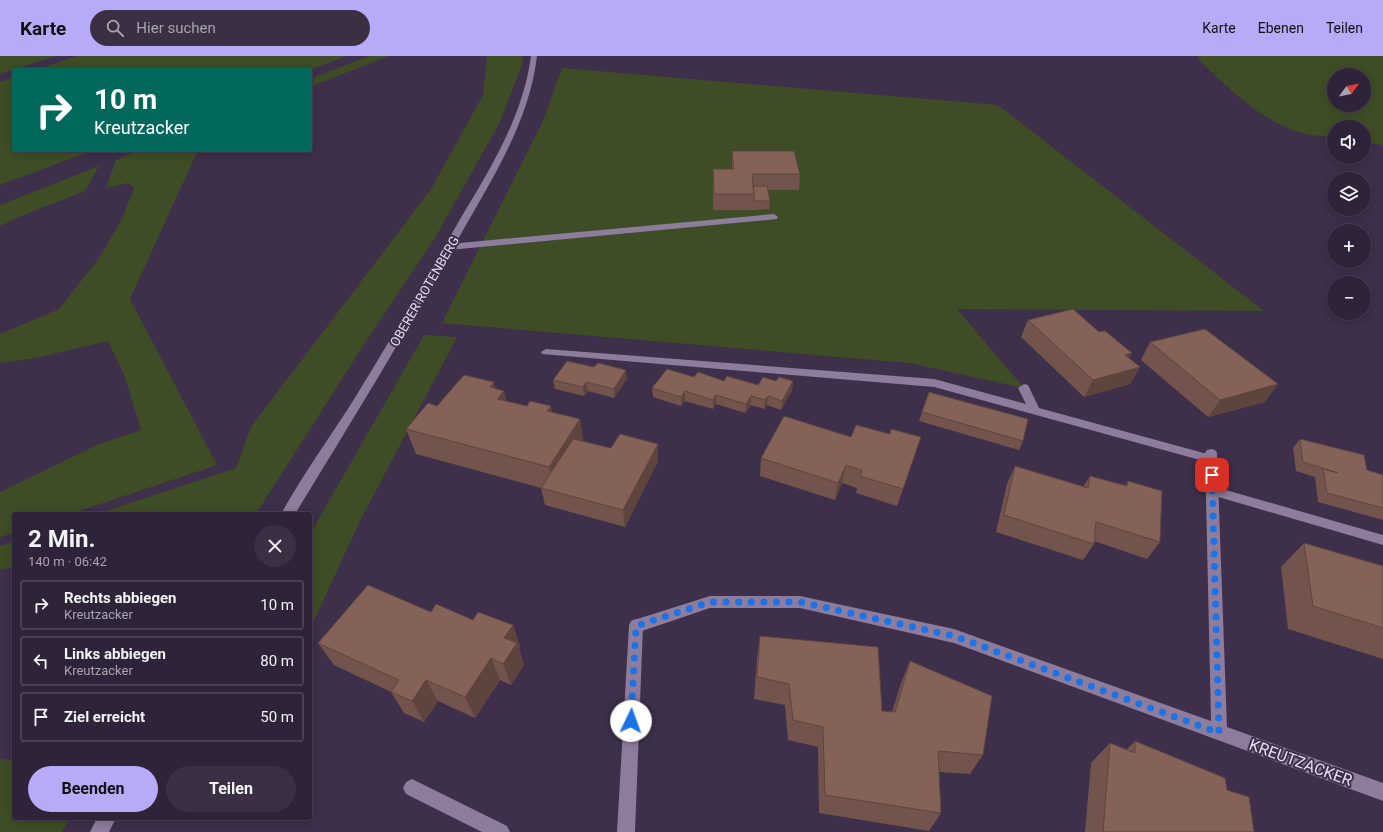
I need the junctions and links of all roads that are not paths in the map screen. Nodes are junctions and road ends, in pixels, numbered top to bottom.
1 (534, 56) edge
2 (774, 217) dead end
3 (449, 247) junction
4 (546, 352) dead end
5 (1024, 388) dead end
6 (1034, 410) junction
7 (1212, 491) junction
8 (289, 512) edge
9 (1383, 540) edge
10 (1219, 733) junction
11 (412, 788) dead end
12 (1383, 792) edge
13 (106, 820) edge
14 (99, 832) edge
15 (501, 832) edge
16 (626, 832) edge

1 - 3 street, OBERER ROTENBERG
2 - 3 street
3 - 8 street, OBERER ROTENBERG
4 - 6 street
5 - 6 street
6 - 7 street
7 - 9 street
7 - 10 street
10 - 12 street, KREUTZACKER
10 - 16 street, KREUTZACKER
11 - 15 street
13 - 14 street

